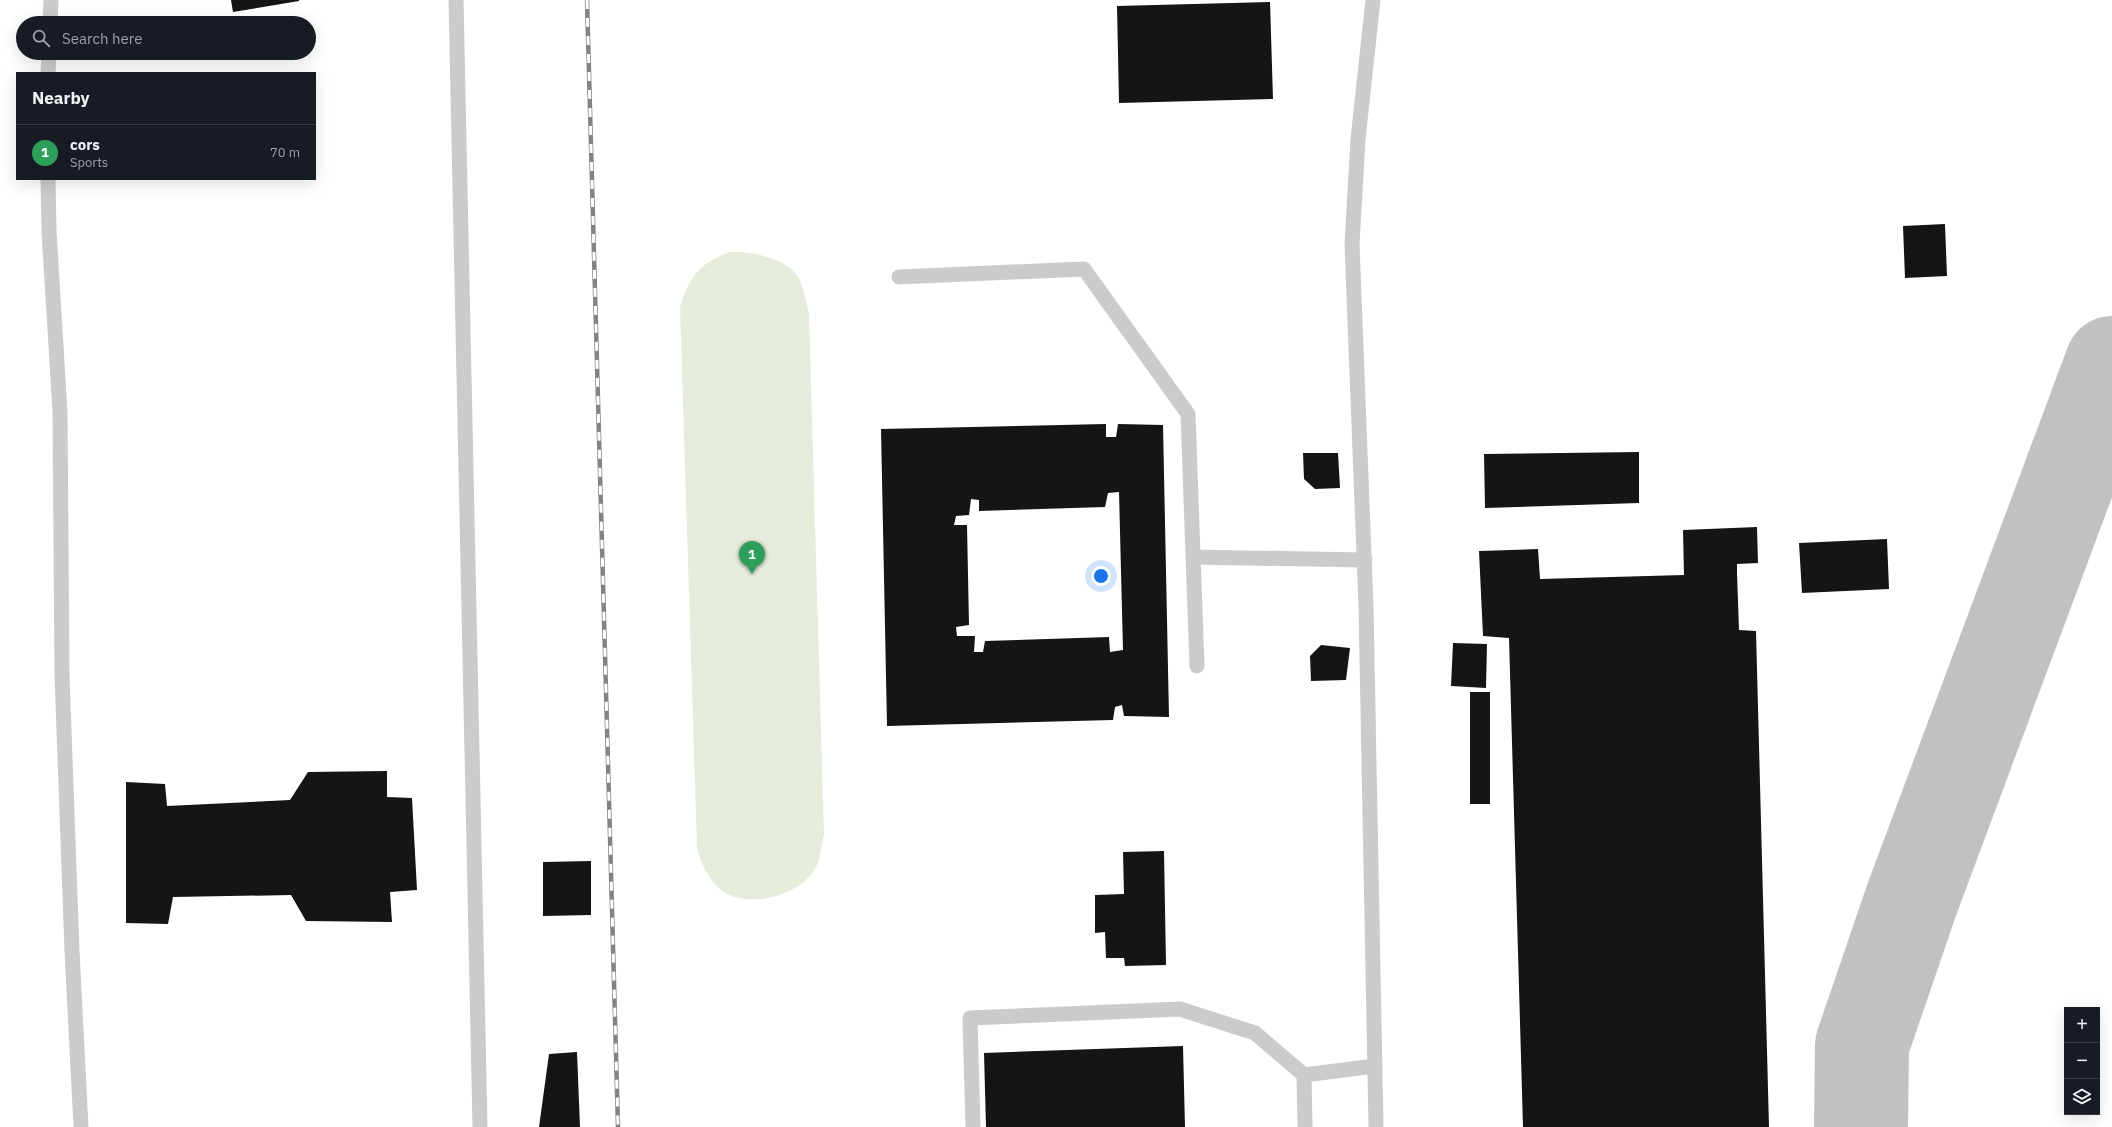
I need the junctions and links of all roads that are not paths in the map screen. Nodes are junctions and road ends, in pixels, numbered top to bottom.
1 (50, 0) edge
2 (456, 0) edge
3 (1373, 0) edge
4 (50, 16) edge
5 (49, 60) edge
6 (48, 72) edge
7 (48, 180) edge
8 (899, 277) dead end
9 (1193, 557) junction
10 (1365, 560) junction
11 (1197, 666) dead end
12 (1374, 1066) junction
13 (1304, 1075) junction
14 (81, 1127) edge
15 (480, 1127) edge
16 (973, 1127) edge
17 (1305, 1127) edge
18 (1376, 1127) edge

1 - 4 lane
2 - 15 lane
3 - 10 lane
5 - 6 lane
7 - 14 lane
8 - 9 lane
9 - 10 lane
9 - 11 lane
10 - 12 lane
12 - 13 lane
12 - 18 lane
13 - 16 lane
13 - 17 lane

